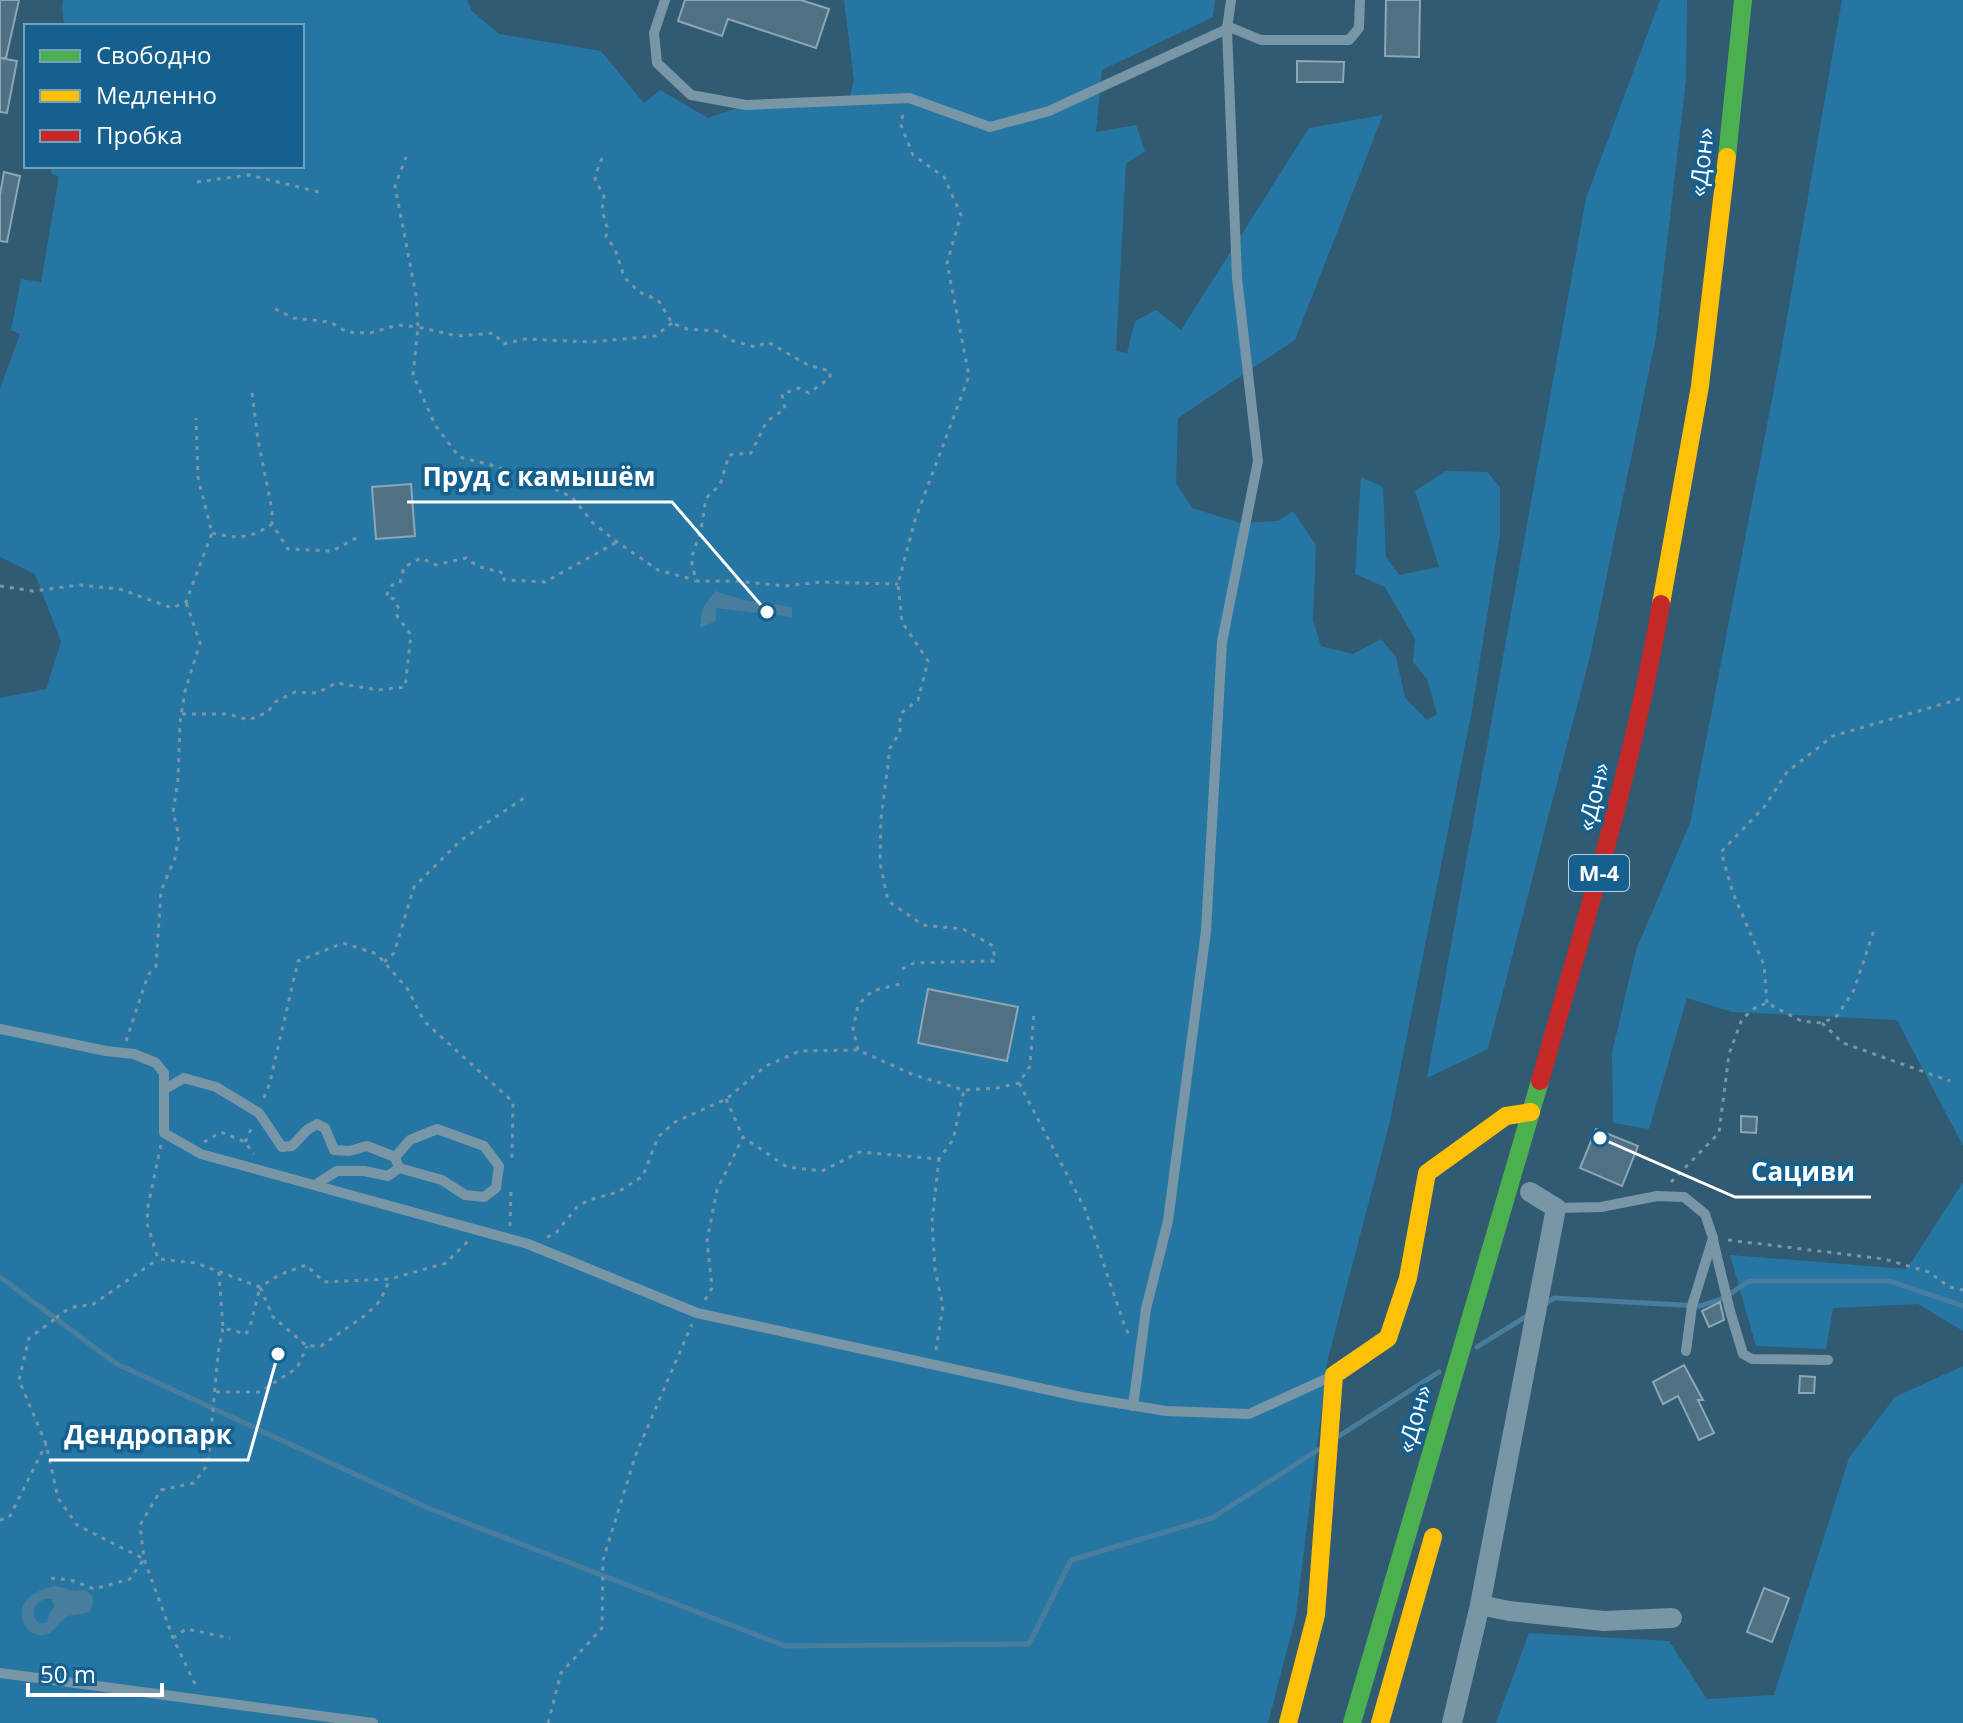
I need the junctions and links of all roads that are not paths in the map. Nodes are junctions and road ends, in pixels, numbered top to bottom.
1 (665, 0) edge
2 (1231, 0) edge
3 (1360, 0) edge
4 (1743, 0) edge
5 (1227, 28) junction
6 (0, 1029) edge
7 (165, 1089) junction
8 (1531, 1112) junction
9 (397, 1163) junction
10 (315, 1185) junction
11 (1530, 1192) dead end
12 (1556, 1208) junction
13 (1713, 1238) junction
14 (1686, 1351) dead end
15 (1828, 1360) dead end
16 (1334, 1375) junction
17 (1133, 1406) junction
18 (1436, 1526) dead end
19 (1480, 1605) junction
20 (1672, 1618) dead end
21 (0, 1673) edge
22 (373, 1723) edge
23 (1288, 1723) edge
24 (1352, 1723) edge
25 (1380, 1723) edge
26 (1452, 1723) edge

1 - 5 lane
2 - 5 lane
3 - 5 lane
4 - 8 main road, «Дон» / М-4
5 - 17 lane
6 - 7 lane
7 - 9 lane
7 - 10 lane
8 - 16 main road
8 - 24 main road, «Дон» / М-4
9 - 9 lane
9 - 10 lane
10 - 17 lane
11 - 12 street
12 - 13 lane
12 - 19 street
13 - 14 lane
13 - 15 lane
16 - 17 lane
16 - 23 main road
18 - 25 main road
19 - 20 street
19 - 26 street
21 - 22 lane

